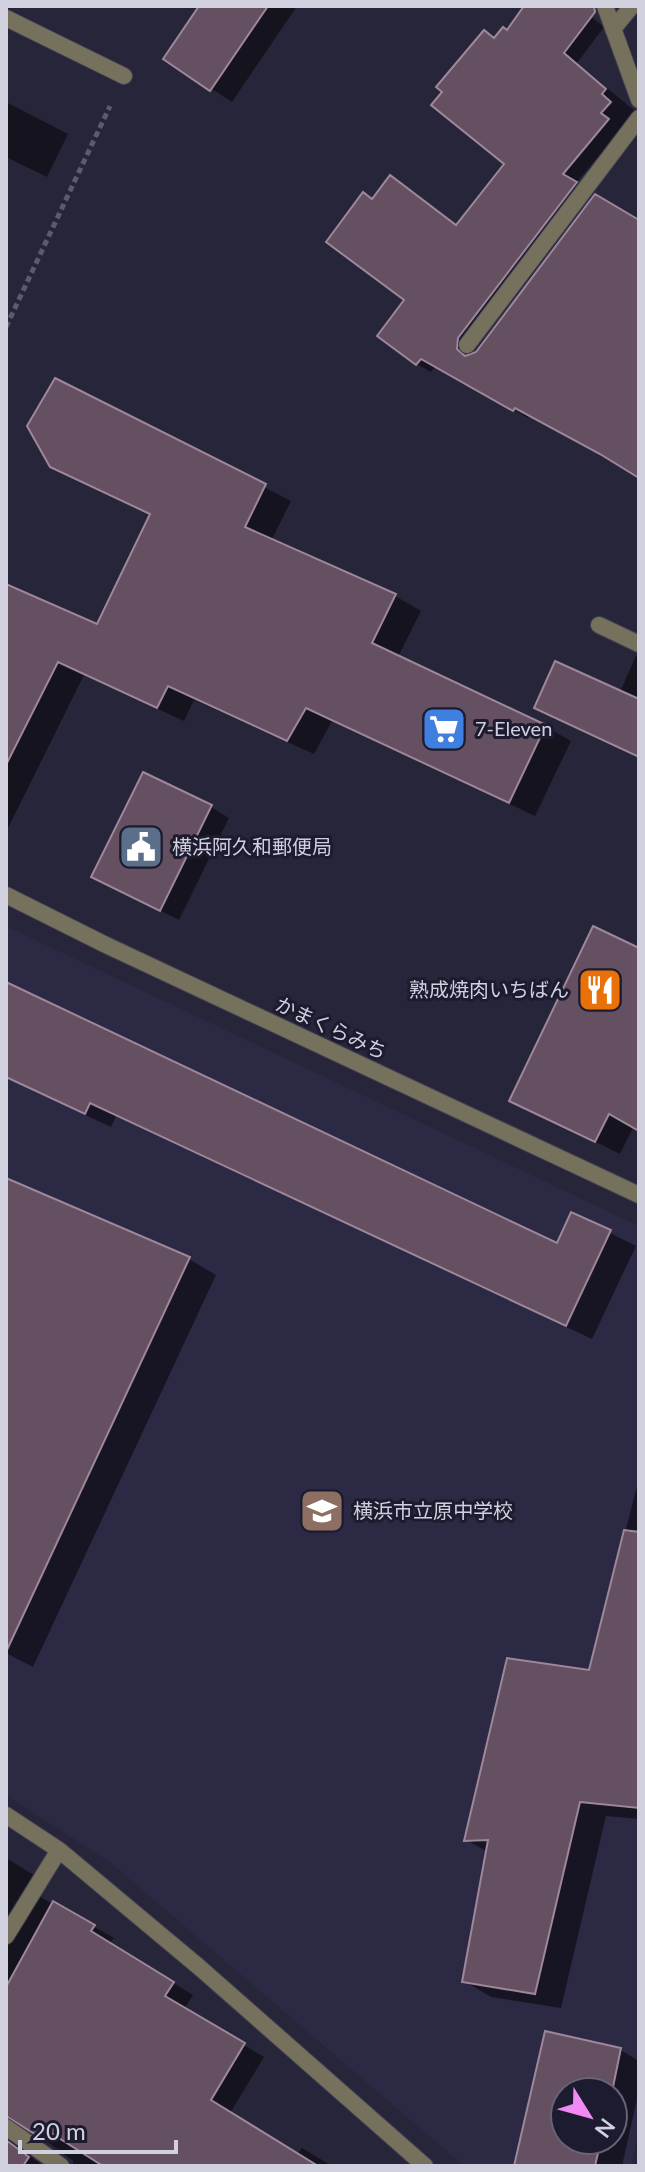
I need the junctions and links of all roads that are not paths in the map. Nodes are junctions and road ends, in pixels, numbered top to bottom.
1 (605, 6) edge
2 (632, 6) edge
3 (6, 18) edge
4 (613, 29) junction
5 (632, 66) edge
6 (124, 76) road end
7 (639, 100) edge
8 (639, 118) edge
9 (467, 345) dead end
10 (599, 625) dead end
11 (639, 644) edge
12 (6, 895) edge
13 (639, 1195) edge
14 (6, 1815) edge
15 (59, 1850) junction
16 (6, 1936) edge
17 (6, 2127) edge
18 (61, 2166) edge
19 (425, 2166) edge

1 - 4 street
2 - 4 street
3 - 6 street
4 - 5 street
5 - 7 street
8 - 9 street
10 - 11 street
12 - 13 street, かまくらみち
14 - 15 street
15 - 16 street
15 - 19 street
17 - 18 street

